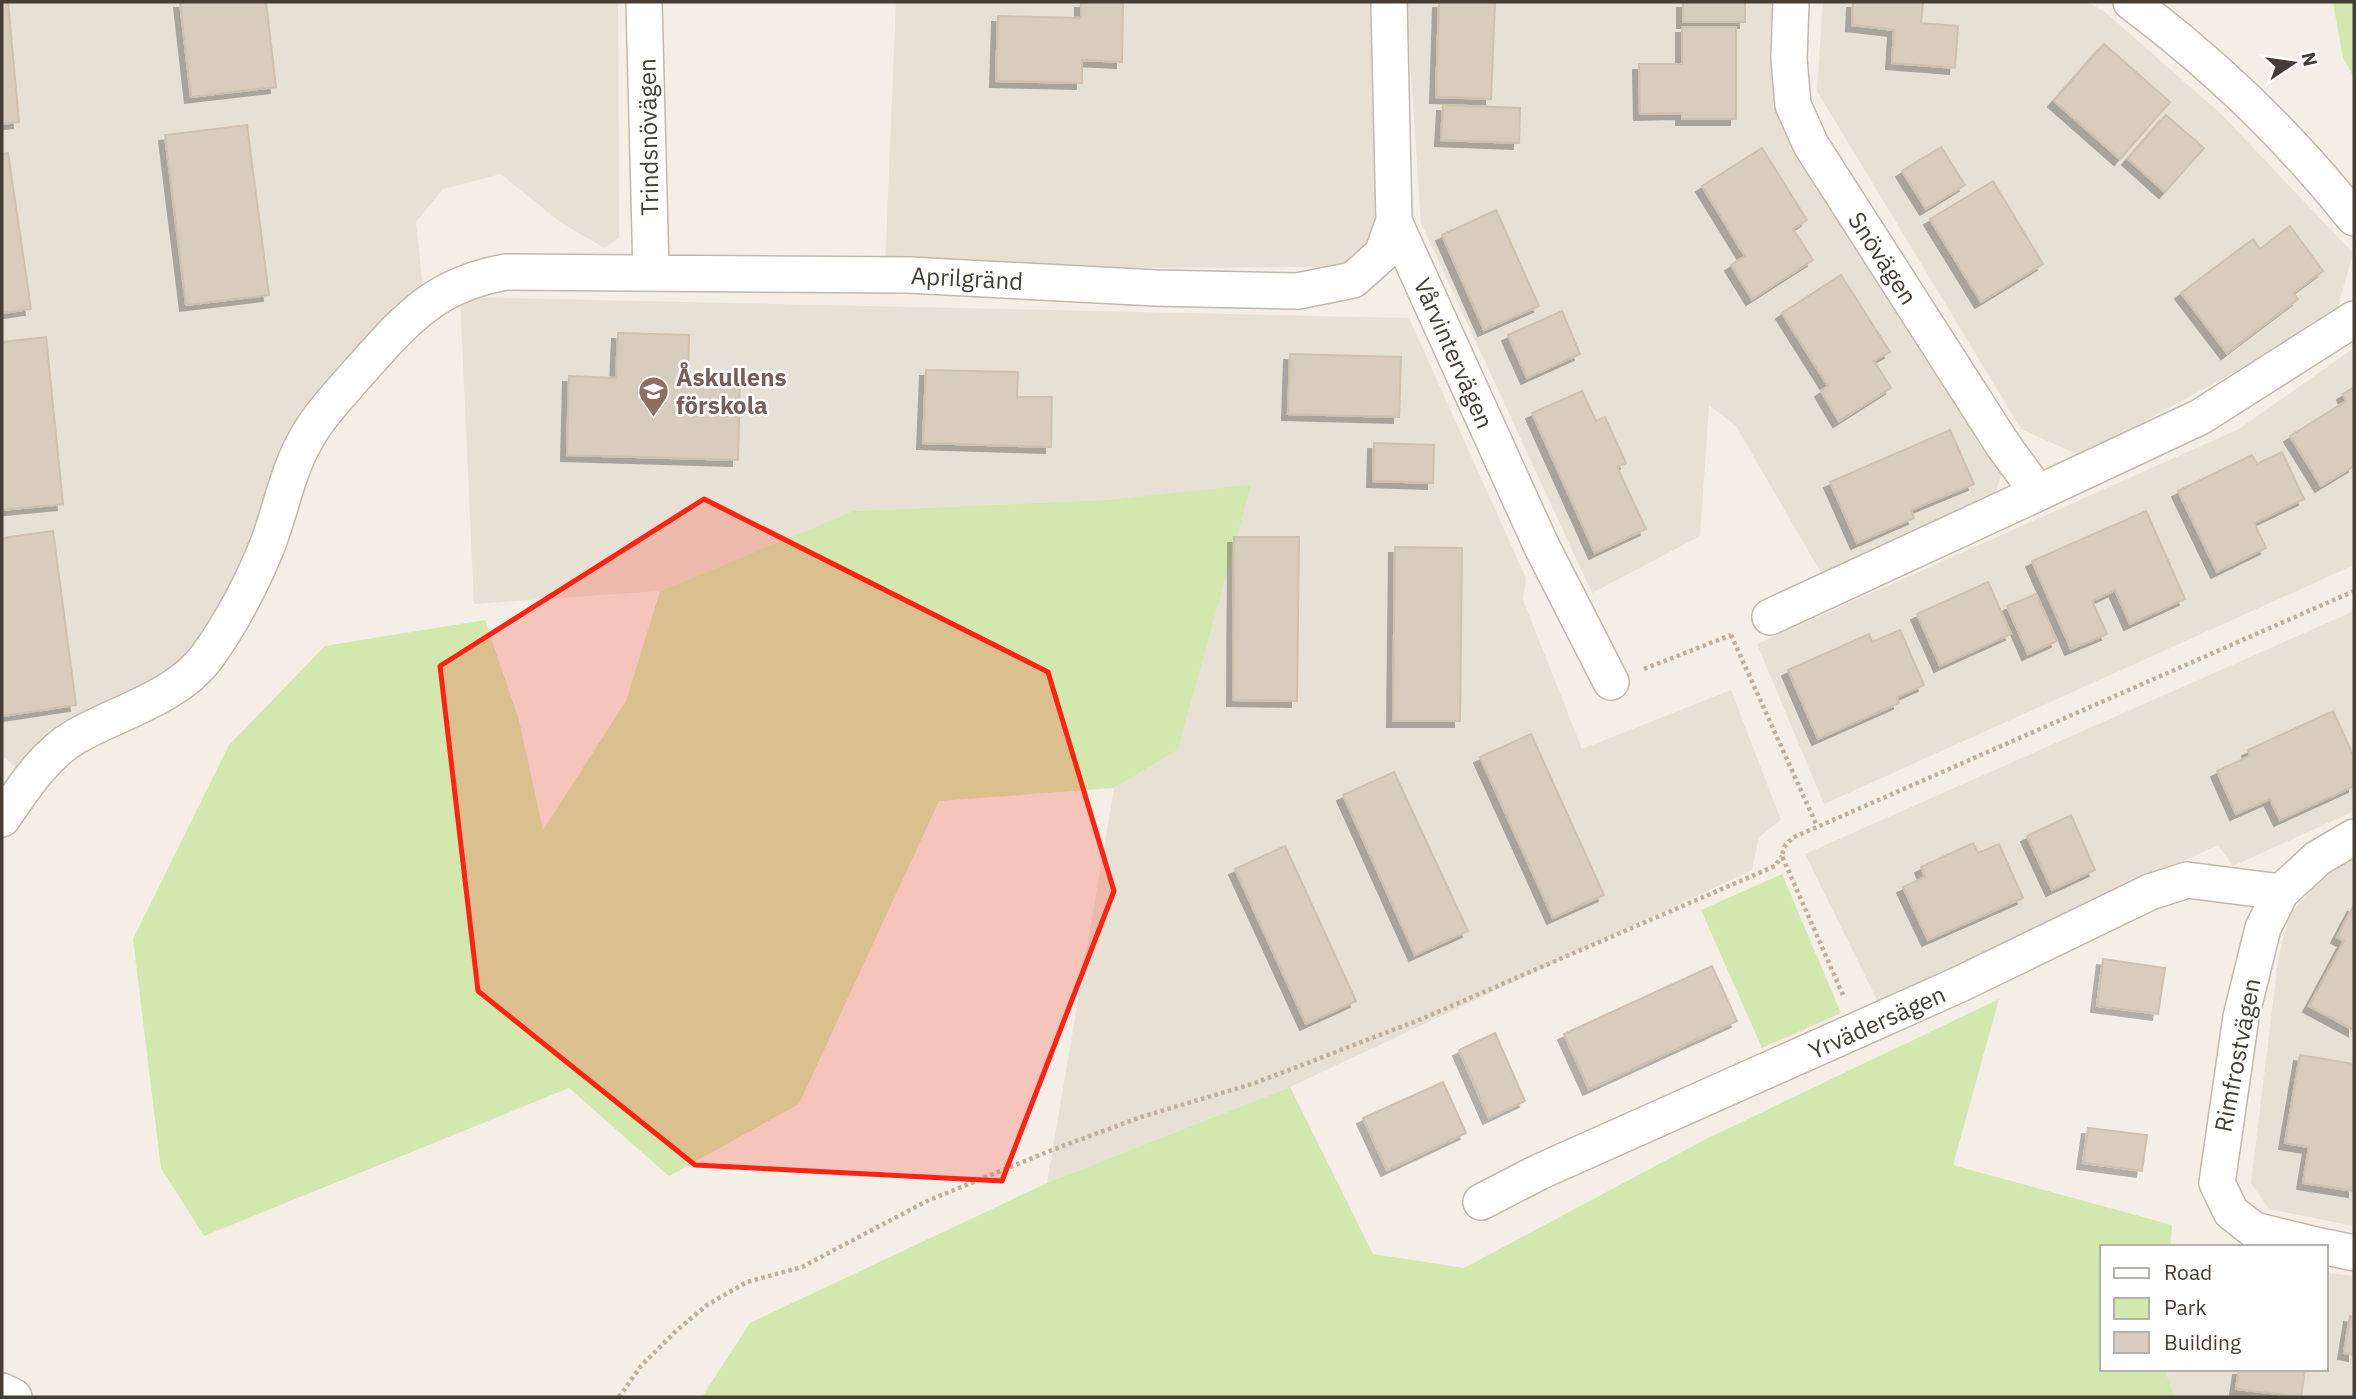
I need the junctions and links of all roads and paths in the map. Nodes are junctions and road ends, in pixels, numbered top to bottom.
1 (644, 2) edge
2 (1389, 2) edge
3 (1791, 2) edge
4 (2131, 2) edge
5 (2354, 218) edge
6 (1394, 221) junction
7 (651, 272) junction
8 (2354, 319) edge
9 (2038, 493) junction
10 (2354, 591) edge
11 (1770, 617) joint
12 (1731, 635) junction
13 (1611, 682) joint
14 (2, 819) edge
15 (1817, 826) junction
16 (2354, 836) edge
17 (1782, 856) junction
18 (2281, 892) junction
19 (1859, 1029) junction
20 (1481, 1202) dead end
21 (2317, 1245) edge
22 (2328, 1248) edge
23 (2354, 1253) edge
24 (2, 1391) edge
25 (14, 1397) edge
26 (619, 1397) edge

1 - 7 street, Trindsnövägen
2 - 6 street, Vårvintervägen
3 - 9 street, Snövägen
4 - 5 street
6 - 7 street, Aprilgränd
6 - 13 street, Vårvintervägen
7 - 14 street, Aprilgränd
8 - 9 street
9 - 11 street
10 - 15 path
11 - 12 path
12 - 13 path
12 - 15 path
15 - 17 path
16 - 18 street, Rimfrostvägen
17 - 19 path
17 - 26 path
18 - 19 street, Yrvädersägen
18 - 21 street, Rimfrostvägen
19 - 20 street, Yrvädersägen
22 - 23 street, Rimfrostvägen
24 - 25 street

